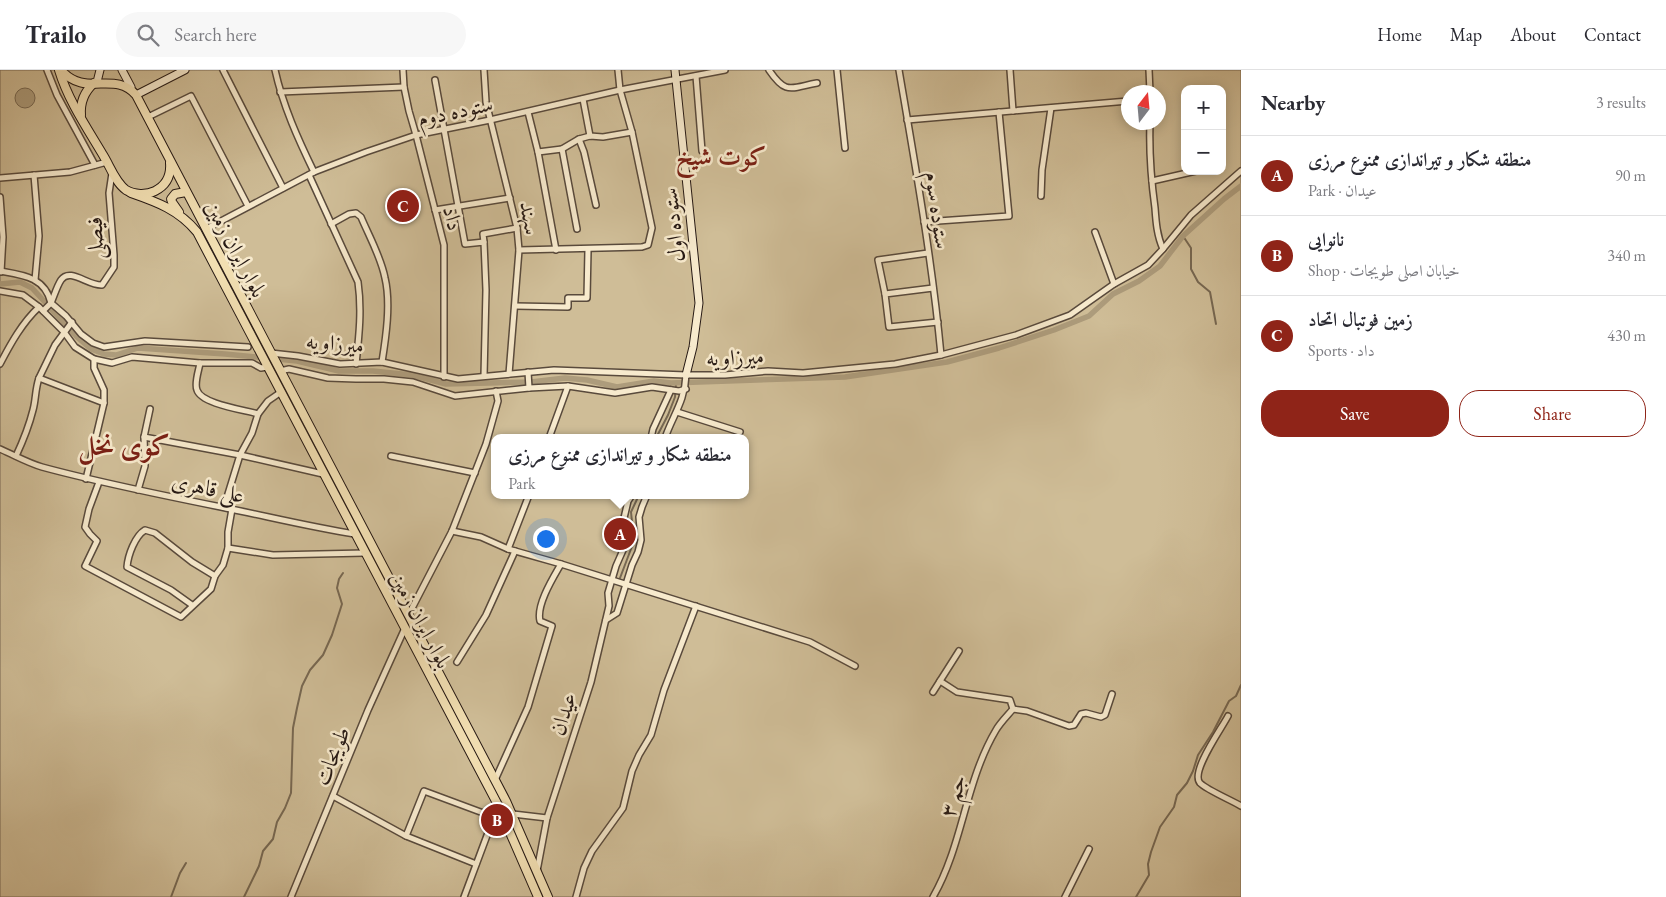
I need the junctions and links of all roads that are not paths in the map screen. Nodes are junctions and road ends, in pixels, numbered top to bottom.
1 (47, 70) edge
2 (60, 70) edge
3 (100, 70) edge
4 (122, 70) edge
5 (184, 70) edge
6 (223, 70) edge
7 (275, 70) edge
8 (404, 70) edge
9 (484, 70) edge
10 (618, 70) edge
11 (674, 70) edge
12 (725, 70) edge
13 (770, 70) edge
14 (837, 70) edge
15 (899, 70) edge
16 (1010, 70) edge
17 (1149, 70) edge
18 (696, 76) junction
19 (435, 80) dead end
20 (676, 80) junction
21 (95, 82) junction
22 (817, 84) dead end
23 (1150, 85) edge
24 (131, 87) junction
25 (404, 87) junction
26 (620, 90) junction
27 (280, 92) junction
28 (136, 95) junction
29 (583, 99) junction
30 (1121, 102) edge
31 (1051, 108) junction
32 (1014, 111) junction
33 (528, 112) junction
34 (999, 112) junction
35 (81, 117) junction
36 (148, 117) junction
37 (490, 120) junction
38 (908, 120) junction
39 (445, 129) junction
40 (1150, 130) edge
41 (632, 132) junction
42 (416, 135) junction
43 (590, 136) junction
44 (579, 139) junction
45 (845, 148) dead end
46 (562, 150) junction
47 (702, 151) dead end
48 (538, 152) junction
49 (170, 161) junction
50 (107, 162) junction
51 (95, 165) junction
52 (1241, 171) edge
53 (113, 173) junction
54 (312, 174) junction
55 (1181, 174) edge
56 (34, 175) junction
57 (0, 178) edge
58 (1152, 181) junction
59 (283, 188) junction
60 (186, 192) junction
61 (131, 193) junction
62 (1041, 196) dead end
63 (0, 198) edge
64 (510, 198) junction
65 (596, 205) dead end
66 (248, 206) junction
67 (459, 206) junction
68 (435, 210) junction
69 (182, 217) junction
70 (924, 222) junction
71 (331, 224) junction
72 (517, 228) junction
73 (206, 229) junction
74 (577, 229) dead end
75 (1095, 232) dead end
76 (484, 242) junction
77 (1163, 249) junction
78 (519, 250) junction
79 (556, 250) junction
80 (588, 250) junction
81 (928, 253) junction
82 (1, 272) edge
83 (35, 280) junction
84 (1114, 284) junction
85 (933, 288) junction
86 (0, 291) edge
87 (885, 294) junction
88 (51, 304) junction
89 (515, 306) junction
90 (42, 309) junction
91 (938, 322) junction
92 (68, 327) junction
93 (248, 347) dead end
94 (272, 354) junction
95 (941, 355) junction
96 (94, 359) junction
97 (382, 362) junction
98 (200, 363) junction
99 (0, 364) edge
100 (356, 364) junction
101 (266, 365) junction
102 (279, 369) junction
103 (509, 374) junction
104 (528, 375) junction
105 (484, 376) junction
106 (686, 376) junction
107 (444, 377) junction
108 (39, 378) junction
109 (529, 386) junction
110 (568, 386) junction
111 (686, 388) junction
112 (674, 390) junction
113 (496, 391) junction
114 (281, 392) junction
115 (104, 403) junction
116 (150, 409) dead end
117 (678, 412) junction
118 (258, 414) junction
119 (740, 432) dead end
120 (550, 434) edge
121 (652, 434) edge
122 (667, 434) edge
123 (144, 437) junction
124 (0, 449) edge
125 (240, 455) junction
126 (16, 456) junction
127 (391, 456) dead end
128 (475, 473) junction
129 (323, 474) junction
130 (86, 479) junction
131 (99, 482) junction
132 (138, 490) junction
133 (527, 499) edge
134 (629, 499) edge
135 (645, 499) edge
136 (224, 507) junction
137 (232, 509) junction
138 (452, 531) junction
139 (355, 534) junction
140 (228, 548) junction
141 (508, 549) junction
142 (515, 551) junction
143 (366, 553) junction
144 (561, 564) junction
145 (215, 576) junction
146 (612, 580) junction
147 (626, 584) junction
148 (192, 605) junction
149 (696, 606) junction
150 (409, 614) junction
151 (606, 620) junction
152 (405, 628) junction
153 (959, 651) dead end
154 (457, 662) dead end
155 (855, 666) dead end
156 (940, 681) junction
157 (933, 692) dead end
158 (1112, 694) dead end
159 (1013, 709) junction
160 (1228, 716) dead end
161 (495, 780) junction
162 (333, 796) junction
163 (498, 805) junction
164 (1241, 806) edge
165 (512, 814) junction
166 (494, 817) junction
167 (547, 818) junction
168 (406, 836) junction
169 (1090, 849) dead end
170 (476, 864) junction
171 (537, 871) junction
172 (291, 897) edge
173 (464, 897) edge
174 (538, 897) edge
175 (548, 897) edge
176 (576, 897) edge
177 (933, 897) edge
178 (1065, 897) edge

1 - 51 street
2 - 21 main road
2 - 35 main road
3 - 21 street
4 - 24 street
5 - 28 street
6 - 59 street
7 - 27 street
8 - 25 street, داد
9 - 37 street, سهند
10 - 26 street
11 - 20 street, ستوده اول
12 - 18 street, ستوده دوم
13 - 22 street
14 - 45 street
15 - 38 street, ستوده سوم
16 - 32 street
17 - 23 street
18 - 20 street, ستوده دوم
18 - 47 street
19 - 39 street
20 - 26 street, ستوده دوم
20 - 106 street, ستوده اول
21 - 24 main road
21 - 35 main road
24 - 28 main road, بلوار ایران زمین
25 - 27 street
25 - 42 street, داد
26 - 29 street, ستوده دوم
26 - 41 street
27 - 54 street
28 - 36 main road, بلوار ایران زمین
29 - 33 street, ستوده دوم
29 - 43 street
30 - 31 street
31 - 32 street
31 - 62 street
32 - 34 street
33 - 37 street, ستوده دوم
33 - 48 street
34 - 38 street
34 - 70 street
35 - 50 main road
36 - 49 main road, بلوار ایران زمین
36 - 66 street
37 - 39 street, ستوده دوم
37 - 64 street, سهند
38 - 70 street, ستوده سوم
39 - 42 street, ستوده دوم
39 - 67 street
40 - 58 street
41 - 43 street
41 - 80 street
42 - 54 street, ستوده دوم
42 - 68 street, داد
43 - 44 street
44 - 46 street
44 - 65 street
46 - 48 street
46 - 74 street
48 - 79 street
49 - 60 main road, بلوار ایران زمین
49 - 61 main road
50 - 51 street
50 - 53 main road
51 - 56 street
52 - 77 street, میرزاویه
53 - 61 main road
53 - 88 street, فیصلی
54 - 59 street, ستوده دوم
54 - 71 street
55 - 58 street
56 - 57 street
56 - 83 street
58 - 77 street
59 - 66 street, ستوده دوم
60 - 69 main road
60 - 73 main road, بلوار ایران زمین
61 - 69 main road, بلوار ایران زمین
63 - 82 street
64 - 67 street
64 - 72 street, سهند
66 - 73 street, ستوده دوم
67 - 68 street
67 - 76 street
68 - 107 street, داد
69 - 101 main road, بلوار ایران زمین
70 - 81 street, ستوده سوم
71 - 97 street
71 - 100 street
72 - 76 street
72 - 78 street, سهند
73 - 94 main road, بلوار ایران زمین
75 - 84 street
76 - 105 street
77 - 84 street, میرزاویه
78 - 79 street
78 - 89 street, سهند
79 - 80 street
80 - 89 street
81 - 85 street, ستوده سوم
81 - 87 street
82 - 83 street
83 - 88 street
84 - 95 street, میرزاویه
85 - 87 street
85 - 91 street, ستوده سوم
86 - 90 street
87 - 91 street
88 - 90 street
88 - 92 street
89 - 103 street, سهند
90 - 92 street
90 - 99 street
91 - 95 street, ستوده سوم
92 - 93 street
92 - 96 street
92 - 108 street
94 - 100 street, میرزاویه
94 - 102 main road, بلوار ایران زمین
95 - 106 street, میرزاویه
96 - 98 street
96 - 115 street
97 - 100 street, میرزاویه
97 - 107 street, میرزاویه
98 - 101 street
98 - 118 street
101 - 114 main road, بلوار ایران زمین
102 - 113 street
102 - 150 main road, بلوار ایران زمین
103 - 104 street, میرزاویه
103 - 105 street, میرزاویه
104 - 106 street, میرزاویه
104 - 109 street
105 - 107 street, میرزاویه
106 - 111 street
108 - 115 street
108 - 126 street
109 - 110 street
109 - 113 street
110 - 112 street
110 - 120 street
111 - 112 street
111 - 117 street
112 - 121 street
113 - 128 street
114 - 118 street
114 - 129 main road, بلوار ایران زمین
115 - 130 street
116 - 123 street
117 - 119 street
117 - 122 street
118 - 125 street
123 - 125 street
123 - 132 street
124 - 126 street, علی قاهری
125 - 129 street
125 - 136 street
126 - 130 street, علی قاهری
127 - 128 street
128 - 138 street
129 - 139 main road, بلوار ایران زمین
130 - 131 street, علی قاهری
131 - 132 street, علی قاهری
131 - 148 street
132 - 136 street, علی قاهری
133 - 141 street
134 - 146 street, عیدان
135 - 147 street, عیدان
136 - 137 street, علی قاهری
137 - 139 street, علی قاهری
137 - 140 street
138 - 141 street
138 - 150 street
139 - 143 main road, بلوار ایران زمین
140 - 143 street
140 - 145 street
141 - 142 street
142 - 144 street
142 - 154 street
143 - 152 main road, بلوار ایران زمین
144 - 146 street
144 - 161 street
145 - 148 street
145 - 148 street
146 - 147 street
146 - 151 street, عیدان
147 - 149 street
147 - 151 street, عیدان
149 - 155 street
149 - 176 street
150 - 161 main road, بلوار ایران زمین
151 - 167 street, عیدان
152 - 162 street, طویجات
152 - 163 main road, بلوار ایران زمین
153 - 156 street
156 - 157 street
156 - 159 street
158 - 159 street
159 - 177 street, جم ۳
160 - 164 street
161 - 165 main road, بلوار ایران زمین
162 - 168 street
162 - 172 street, طویجات
163 - 166 street
163 - 174 main road, بلوار ایران زمین
165 - 167 street
165 - 171 main road, بلوار ایران زمین
166 - 168 street
166 - 170 street
167 - 171 street, عیدان
168 - 170 street
169 - 178 street
170 - 173 street
171 - 175 main road, بلوار ایران زمین

